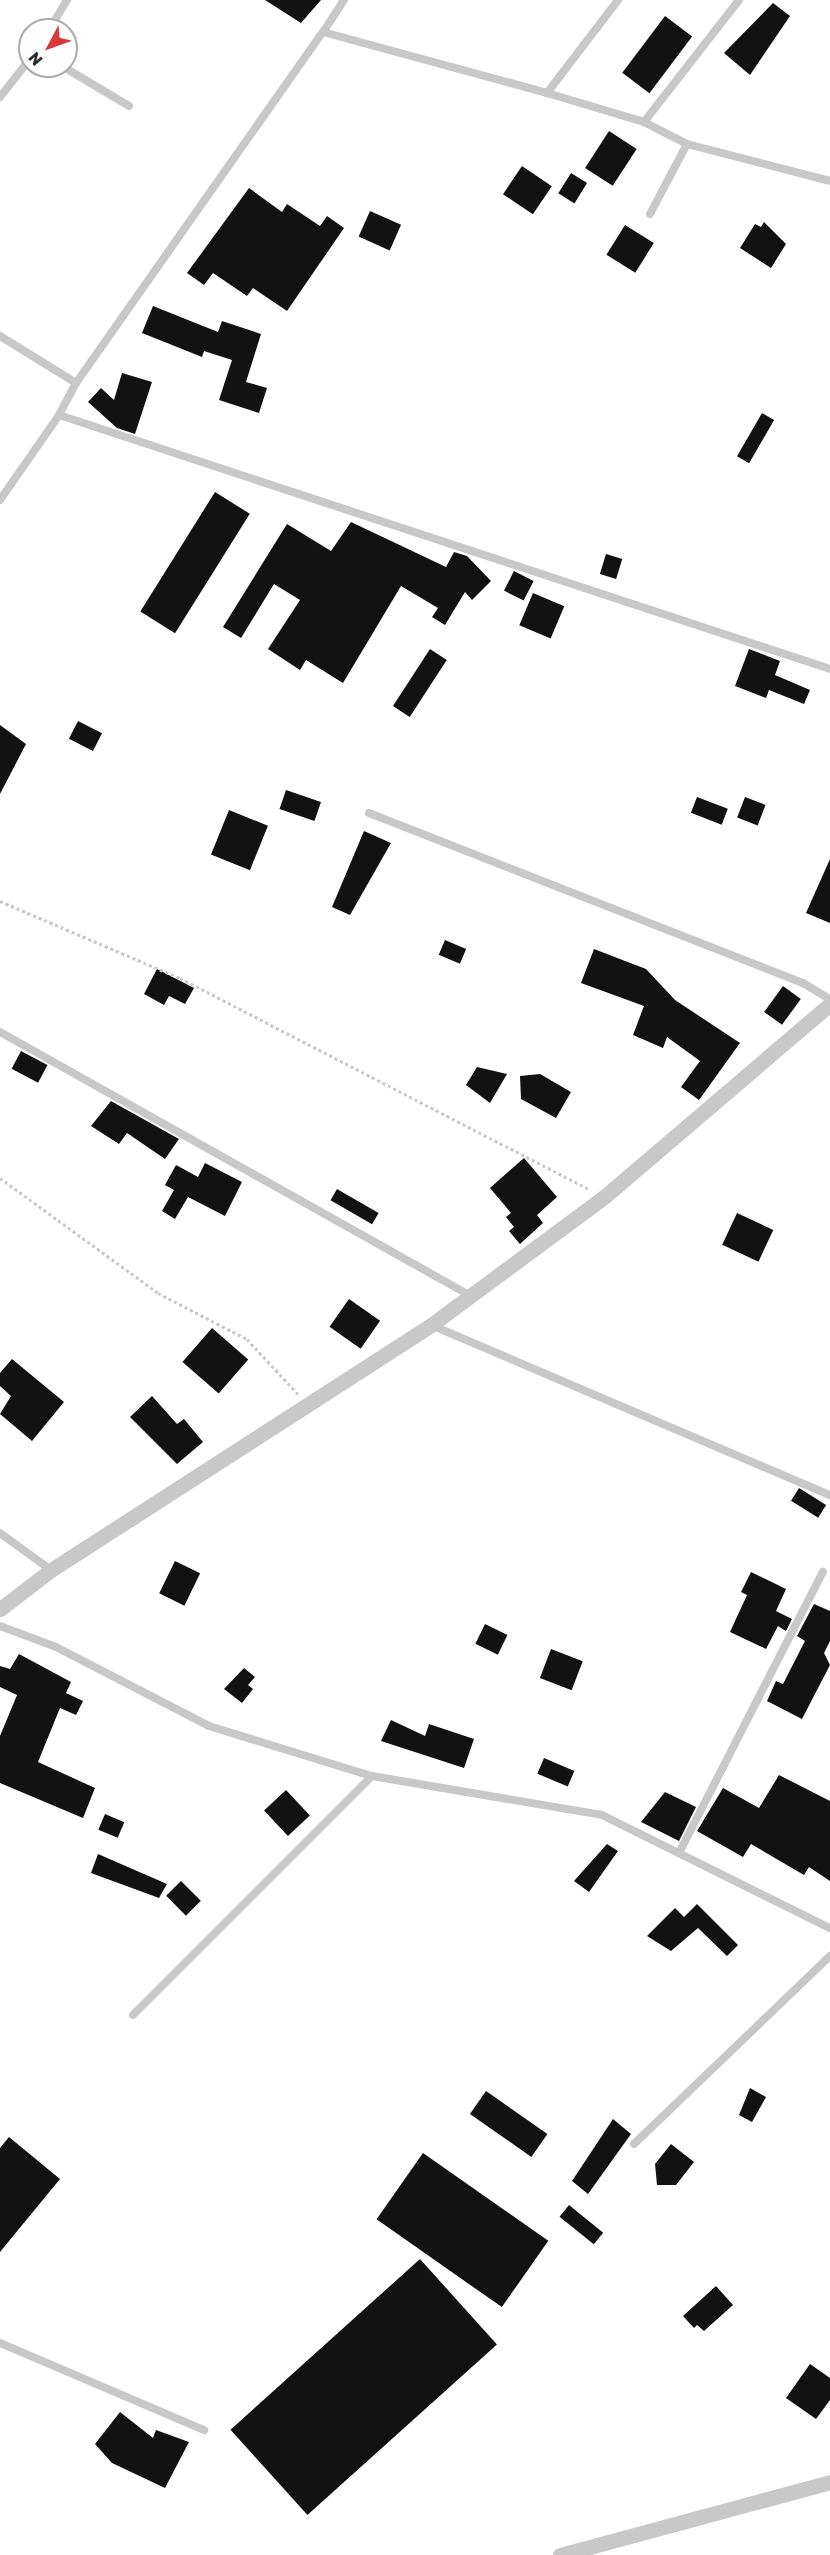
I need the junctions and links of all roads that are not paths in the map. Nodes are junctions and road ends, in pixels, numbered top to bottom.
1 (67, 0) edge
2 (344, 0) edge
3 (618, 0) edge
4 (739, 0) edge
5 (56, 18) edge
6 (323, 32) junction
7 (18, 74) edge
8 (78, 76) edge
9 (547, 93) junction
10 (0, 97) edge
11 (129, 106) dead end
12 (644, 122) junction
13 (687, 144) junction
14 (830, 181) edge
15 (650, 214) dead end
16 (0, 336) edge
17 (76, 383) junction
18 (59, 415) junction
19 (1, 498) edge
20 (830, 669) edge
21 (369, 813) dead end
22 (830, 999) edge
23 (830, 1004) edge
24 (0, 1032) edge
25 (469, 1295) junction
26 (431, 1325) junction
27 (830, 1495) edge
28 (0, 1533) edge
29 (51, 1570) junction
30 (823, 1572) dead end
31 (0, 1609) edge
32 (0, 1626) edge
33 (372, 1776) junction
34 (679, 1853) junction
35 (830, 1928) edge
36 (830, 1956) edge
37 (133, 2015) dead end
38 (634, 2144) dead end
39 (0, 2343) edge
40 (204, 2430) dead end
41 (830, 2482) edge
42 (560, 2555) edge

1 - 5 lane
2 - 6 lane
3 - 9 lane
4 - 12 lane
6 - 9 lane
6 - 17 lane
7 - 10 lane
8 - 11 lane
9 - 12 lane
12 - 13 lane
13 - 14 lane
13 - 15 lane
16 - 17 lane
17 - 18 lane
18 - 19 lane
18 - 20 lane
21 - 22 lane
23 - 25 street
24 - 25 lane
25 - 26 street
26 - 27 lane
26 - 29 street
28 - 29 lane
29 - 31 street
30 - 34 lane
32 - 33 lane
33 - 34 lane
33 - 37 lane
34 - 35 lane
36 - 38 lane
39 - 40 lane
41 - 42 street

